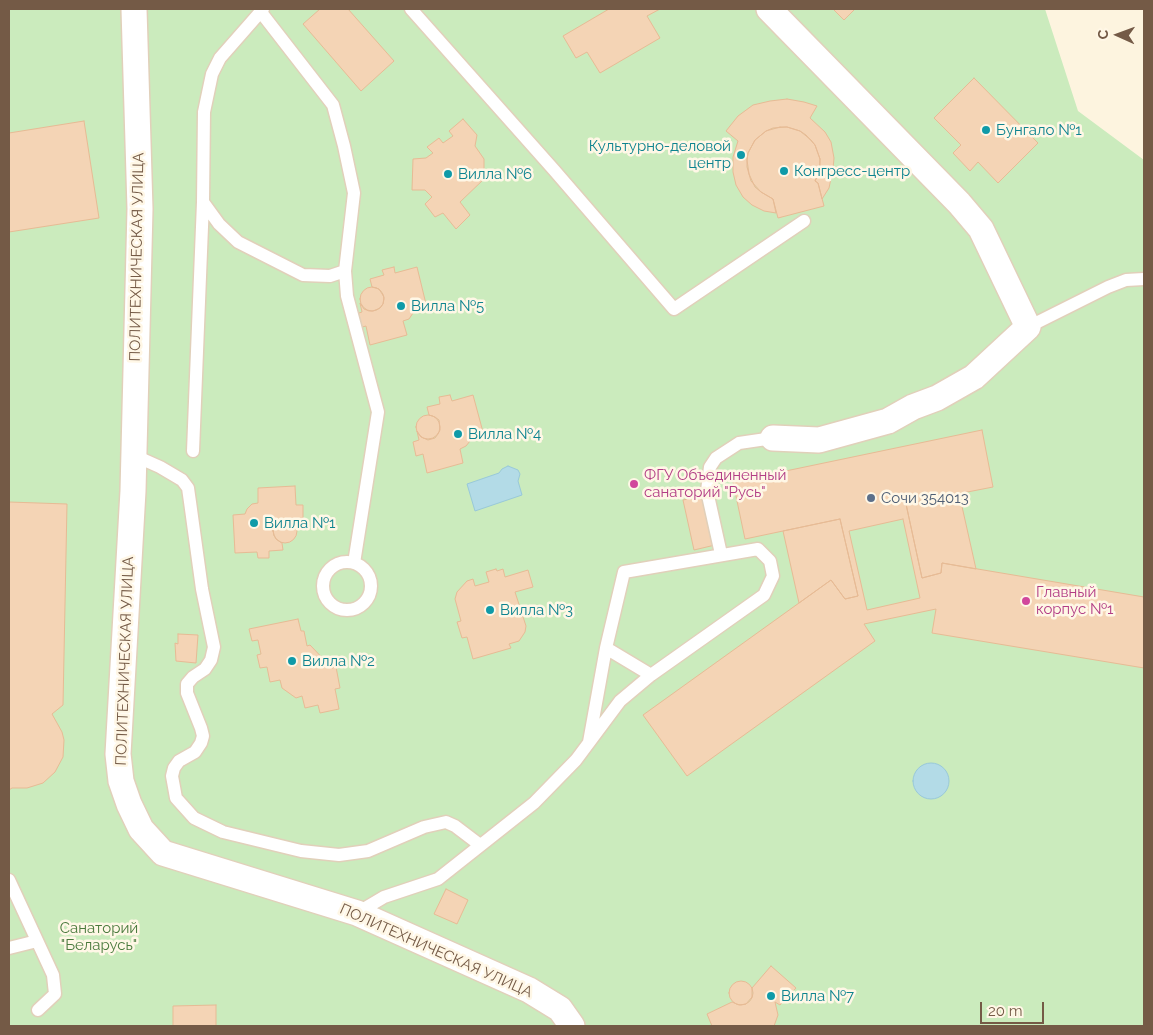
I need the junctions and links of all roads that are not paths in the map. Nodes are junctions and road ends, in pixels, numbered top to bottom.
1 (134, 9) edge
2 (411, 9) edge
3 (769, 9) edge
4 (261, 10) edge
5 (203, 202) junction
6 (804, 222) dead end
7 (345, 271) junction
8 (1144, 279) edge
9 (1028, 327) junction
10 (773, 438) joint
11 (193, 451) dead end
12 (133, 454) junction
13 (721, 554) junction
14 (354, 563) dead end
15 (606, 648) junction
16 (652, 675) junction
17 (589, 742) junction
18 (480, 846) junction
19 (9, 880) edge
20 (357, 913) junction
21 (37, 941) junction
22 (9, 948) edge
23 (38, 1010) dead end
24 (572, 1026) edge

1 - 12 street, ПОЛИТЕХНИЧЕСКАЯ УЛИЦА
2 - 6 lane
3 - 9 street
4 - 5 lane
4 - 7 lane
5 - 7 lane
5 - 11 lane
7 - 14 lane
8 - 9 lane
9 - 10 street
10 - 13 lane
12 - 18 lane
12 - 20 street, ПОЛИТЕХНИЧЕСКАЯ УЛИЦА
13 - 15 lane
13 - 16 lane
15 - 16 lane
15 - 17 lane
16 - 17 lane
17 - 18 lane
18 - 20 lane
19 - 21 lane
20 - 24 street, ПОЛИТЕХНИЧЕСКАЯ УЛИЦА
21 - 22 lane
21 - 23 lane

